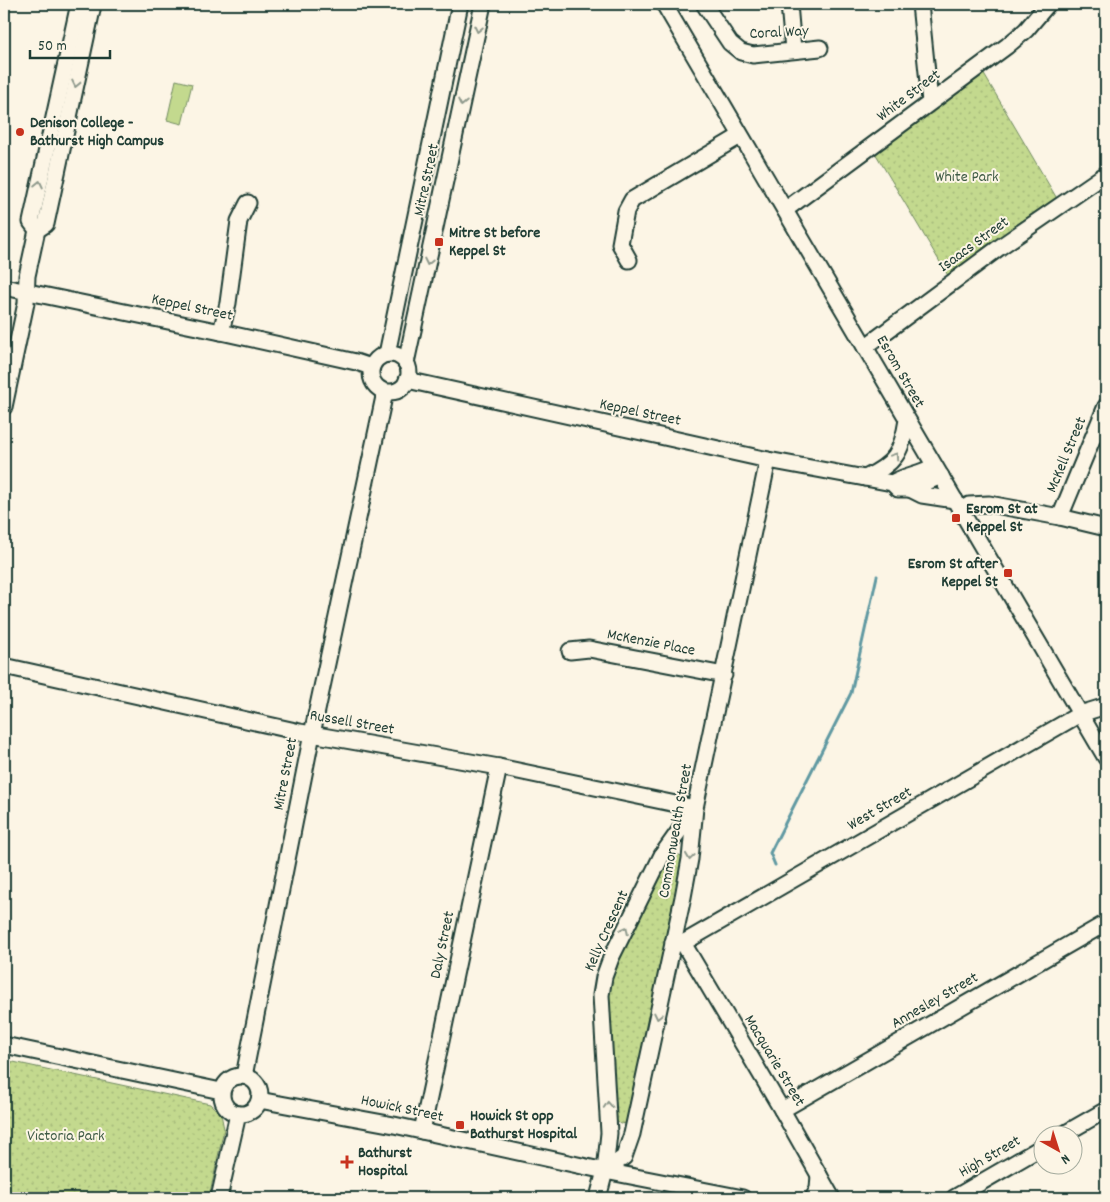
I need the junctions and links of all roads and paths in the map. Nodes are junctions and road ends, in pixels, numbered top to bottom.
1 (84, 4) edge
2 (88, 4) edge
3 (460, 4) edge
4 (483, 4) edge
5 (664, 4) edge
6 (704, 4) edge
7 (789, 4) edge
8 (920, 4) edge
9 (1048, 4) edge
10 (820, 48) dead end
11 (793, 50) junction
12 (930, 102) junction
13 (740, 136) junction
14 (1106, 174) edge
15 (248, 203) dead end
16 (785, 210) junction
17 (37, 230) junction
18 (629, 260) dead end
19 (4, 287) edge
20 (26, 292) junction
21 (221, 332) junction
22 (865, 347) junction
23 (387, 354) junction
24 (406, 363) junction
25 (371, 367) junction
26 (407, 380) junction
27 (385, 392) junction
28 (1106, 406) edge
29 (4, 407) edge
30 (907, 420) junction
31 (768, 460) junction
32 (937, 471) junction
33 (865, 478) junction
34 (892, 483) junction
35 (910, 489) junction
36 (958, 505) junction
37 (1060, 517) junction
38 (1106, 528) edge
39 (570, 651) dead end
40 (4, 666) edge
41 (724, 675) junction
42 (1106, 706) edge
43 (1080, 714) junction
44 (312, 734) junction
45 (1106, 758) edge
46 (499, 767) junction
47 (695, 808) junction
48 (1106, 923) edge
49 (678, 943) junction
50 (4, 1045) edge
51 (244, 1076) junction
52 (221, 1091) junction
53 (260, 1100) junction
54 (782, 1110) junction
55 (1106, 1110) edge
56 (238, 1114) junction
57 (1082, 1124) edge
58 (422, 1131) junction
59 (609, 1133) junction
60 (632, 1134) junction
61 (1032, 1153) edge
62 (605, 1171) junction
63 (818, 1175) junction
64 (219, 1198) edge
65 (598, 1198) edge
66 (742, 1198) edge
67 (813, 1198) edge
68 (832, 1198) edge
69 (954, 1198) edge

17 -> 1 street
2 -> 17 street
3 - 23 street, Mitre Street
4 -> 24 street, Mitre Street
5 - 13 street, Esrom Street
6 - 11 street, Coral Way
7 - 11 street
8 - 12 street
9 - 12 street, White Street
10 - 11 street, Coral Way
12 - 16 street, White Street
13 - 16 street, Esrom Street
13 - 18 street
14 - 22 street, Isaacs Street
15 - 21 street
16 - 22 street, Esrom Street
17 - 20 street
19 - 20 street, Keppel Street
20 - 21 street, Keppel Street
20 - 29 street
21 - 25 street, Keppel Street
22 - 30 street, Esrom Street
23 - 24 street
23 - 25 street
24 - 26 street
25 - 27 street
26 - 27 street
26 - 31 street, Keppel Street
27 - 44 street, Mitre Street
28 - 37 street, McKell Street
30 - 32 street, Esrom Street
33 -> 30 street
31 - 33 street, Keppel Street
31 - 41 street, Commonwealth Street
32 - 34 street
32 - 35 street
32 - 36 street, Esrom Street
33 - 34 street, Keppel Street
34 - 35 street, Keppel Street
35 - 36 street, Keppel Street
36 - 37 street, Keppel Street
36 - 43 street, Esrom Street
37 - 38 street, Keppel Street
39 - 41 street, McKenzie Place
40 - 44 street, Russell Street
41 - 47 street, Commonwealth Street
42 - 43 street, West Street
43 - 45 street, Esrom Street
43 - 49 street, West Street
44 - 46 street, Russell Street
44 - 51 street, Mitre Street
46 - 47 street, Russell Street
46 - 58 street, Daly Street
47 -> 49 street, Commonwealth Street
59 -> 47 street, Kelly Crescent
48 - 54 street, Annesley Street
49 - 54 street, Macquarie Street
49 -> 60 street, Commonwealth Street
50 - 52 street
51 - 52 street
51 - 53 street
52 - 56 street
53 - 56 street
53 - 58 street, Howick Street
54 - 63 street, Macquarie Street
55 - 57 street
56 - 64 street
58 - 62 street, Howick Street
59 - 60 street
59 - 62 street, Kelly Crescent
60 - 62 street, Commonwealth Street
61 - 69 street, High Street
62 - 65 street
62 - 66 street, Howick Street
63 - 67 street
63 - 68 street, Macquarie Street

